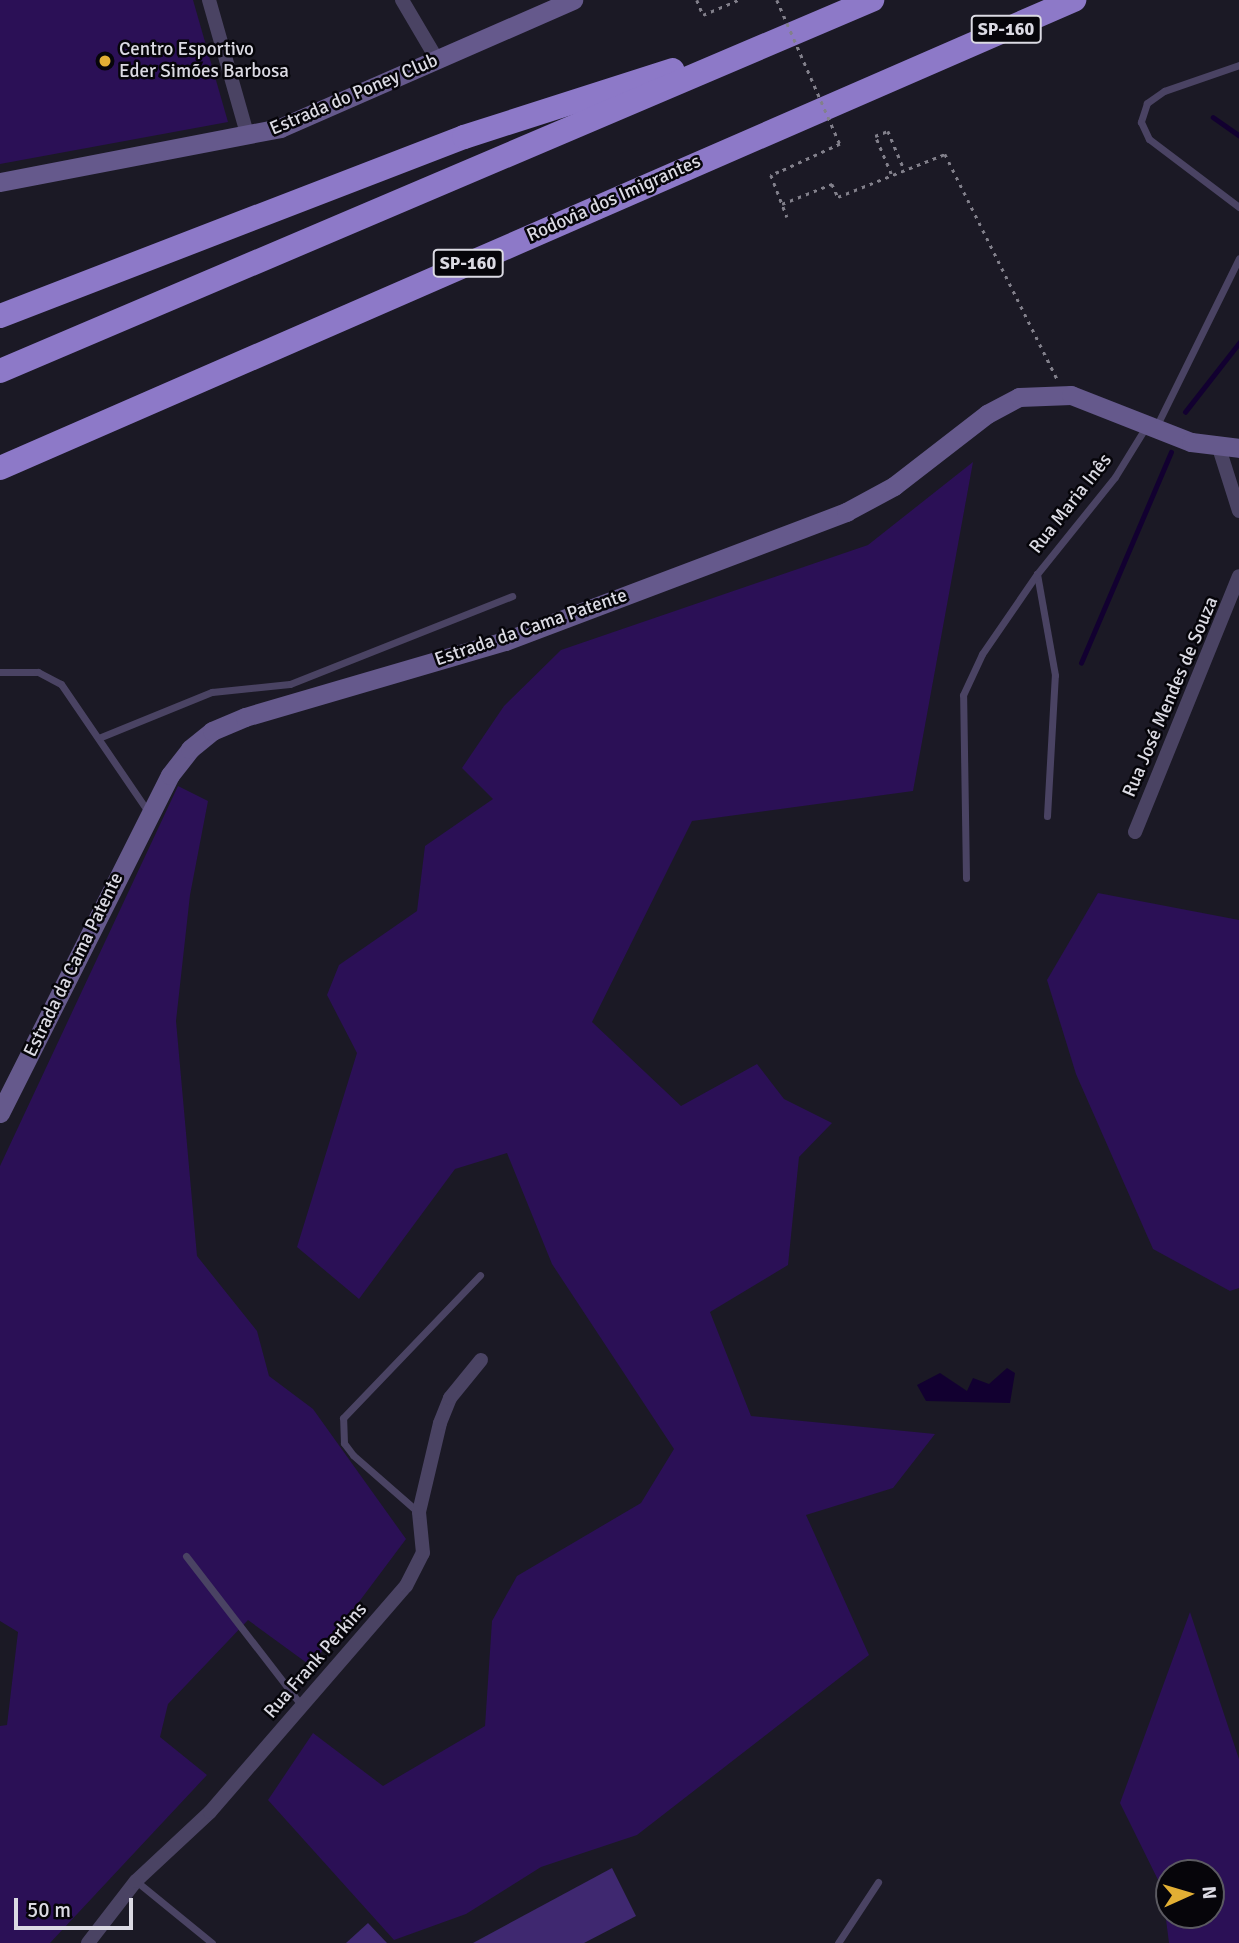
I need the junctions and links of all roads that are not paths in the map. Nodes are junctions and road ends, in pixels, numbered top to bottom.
1 (209, 0) edge
2 (402, 0) edge
3 (573, 0) edge
4 (872, 0) edge
5 (1074, 0) edge
6 (788, 36) junction
7 (438, 61) junction
8 (1239, 65) edge
9 (248, 137) junction
10 (0, 182) edge
11 (1239, 207) edge
12 (1239, 258) edge
13 (6, 315) edge
14 (0, 371) edge
15 (1151, 426) junction
16 (1219, 448) junction
17 (1239, 448) edge
18 (0, 468) edge
19 (1239, 511) edge
20 (1037, 574) junction
21 (1239, 576) edge
22 (512, 596) dead end
23 (0, 672) edge
24 (101, 737) junction
25 (149, 813) junction
26 (1047, 816) dead end
27 (1135, 832) dead end
28 (966, 878) dead end
29 (0, 1113) edge
30 (480, 1275) dead end
31 (481, 1360) dead end
32 (419, 1512) junction
33 (186, 1556) dead end
34 (303, 1707) junction
35 (136, 1881) junction
36 (878, 1882) dead end
37 (89, 1943) edge
38 (212, 1943) edge
39 (838, 1943) edge

1 - 9 street
2 - 7 street
3 - 7 street, Estrada do Poney Club
4 - 6 highway
5 - 18 highway, Rodovia dos Imigrantes / SP-160
6 - 13 highway
6 - 14 highway
7 - 9 street, Estrada do Poney Club
8 - 11 lane
9 - 10 street, Estrada do Poney Club
12 - 15 lane, Rua Maria Inês
15 - 16 street, Estrada da Cama Patente
15 - 20 lane, Rua Maria Inês
15 - 25 street, Estrada da Cama Patente
16 - 17 street, Estrada da Cama Patente
16 - 19 street
20 - 26 lane, Rua Maria Inês
20 - 28 lane
21 - 27 street, Rua José Mendes de Souza
22 - 24 lane
23 - 24 lane
24 - 25 lane
25 - 29 street, Estrada da Cama Patente
30 - 32 lane
31 - 32 street, Rua Frank Perkins
32 - 34 street, Rua Frank Perkins
33 - 34 lane
34 - 35 street, Rua Frank Perkins
35 - 37 street, Rua Frank Perkins
35 - 38 lane
36 - 39 lane

